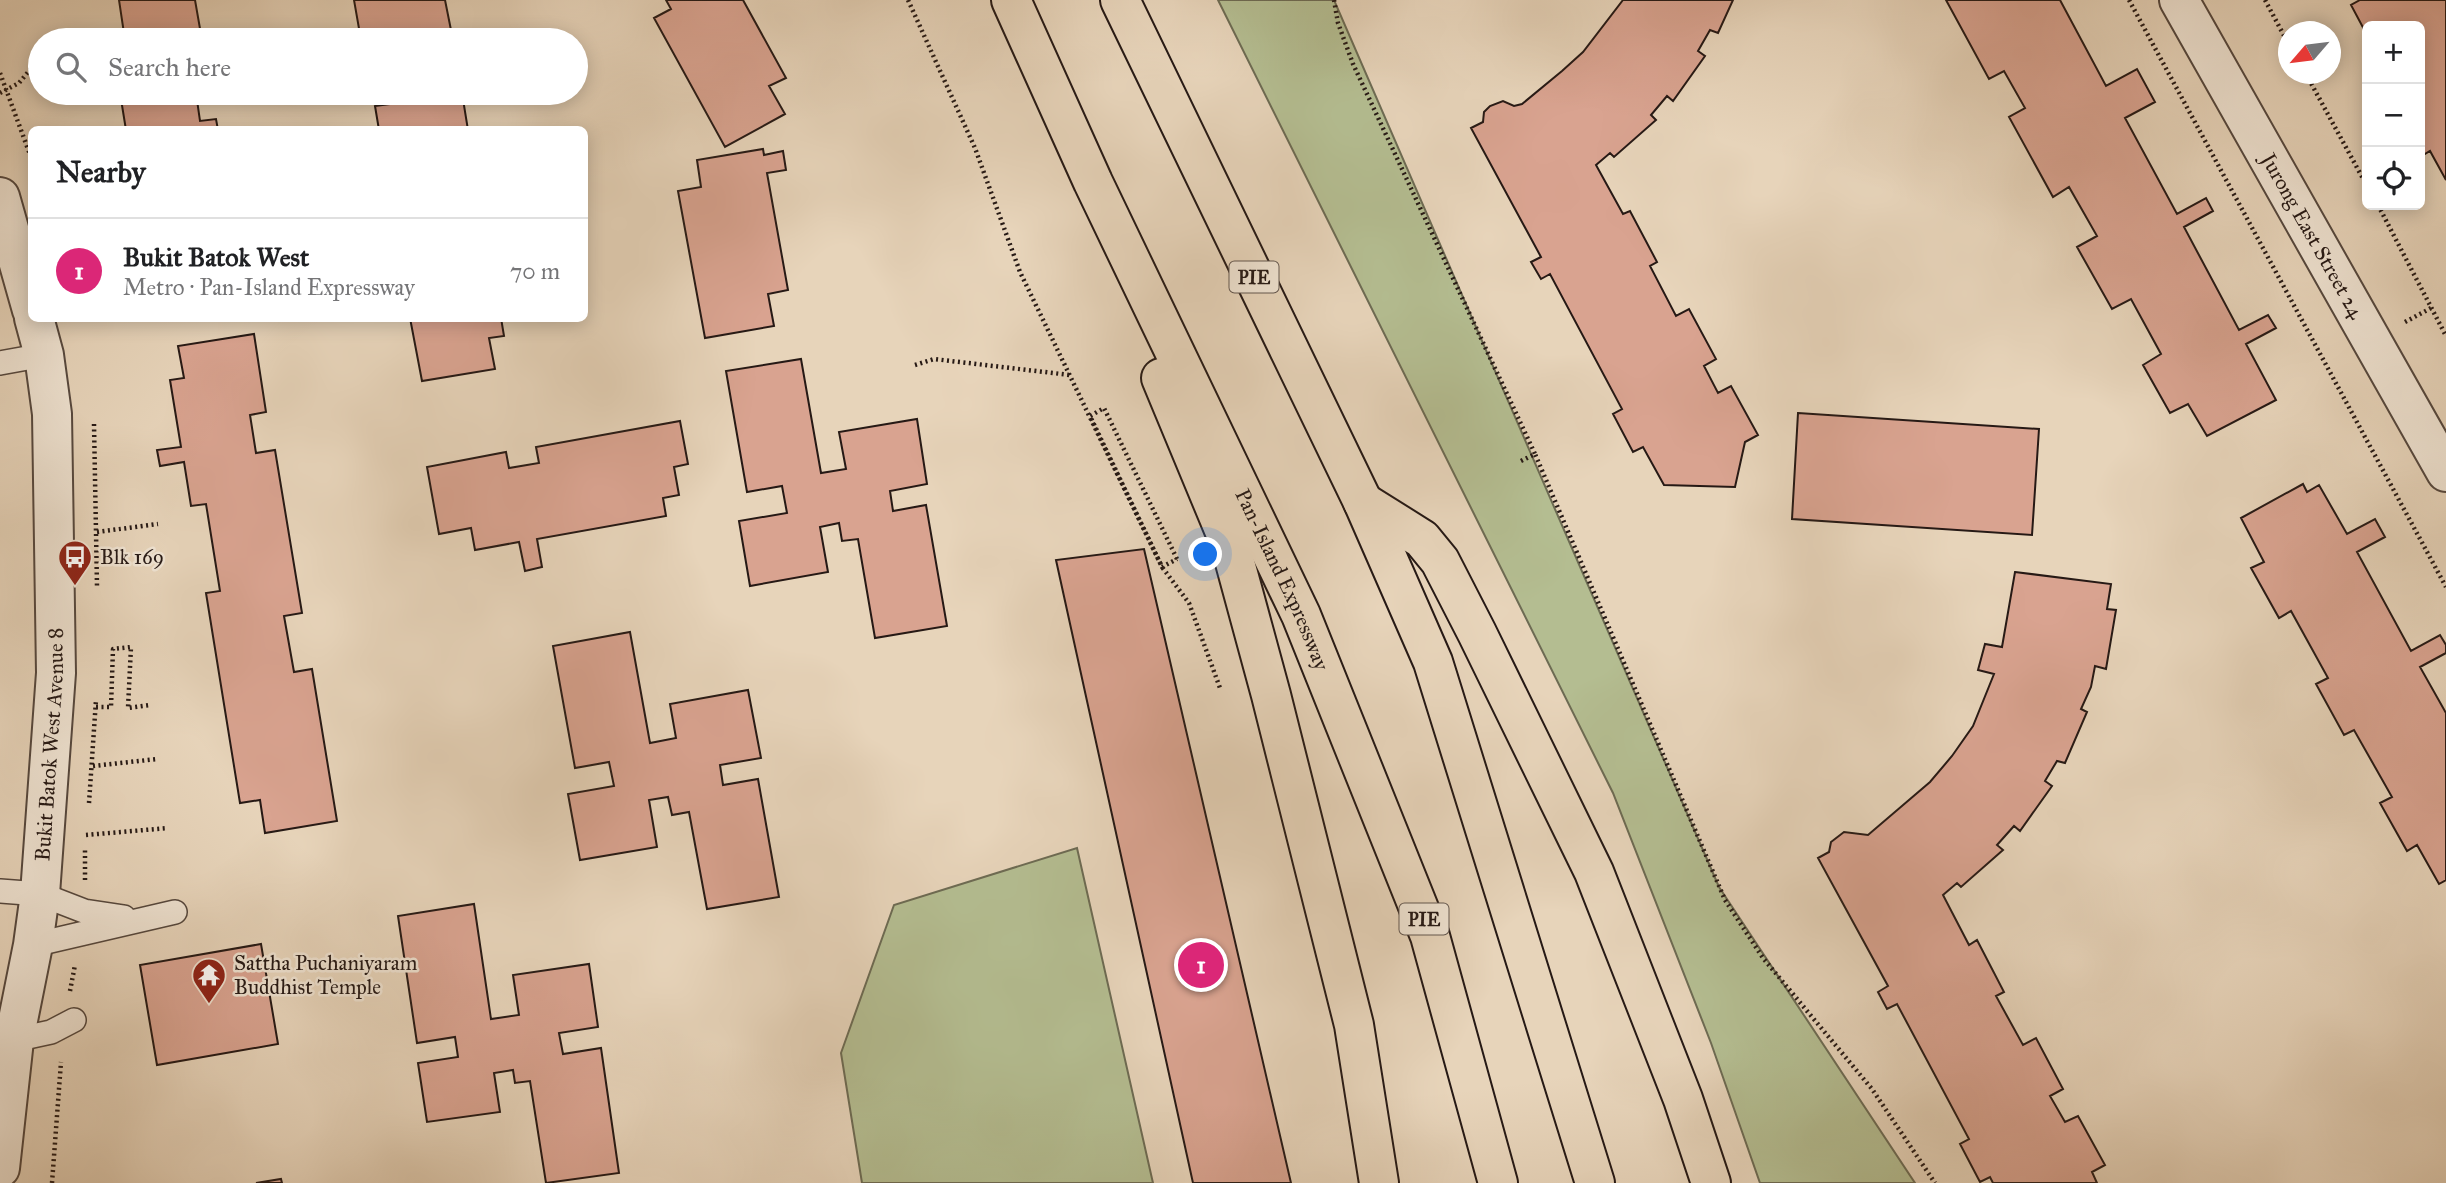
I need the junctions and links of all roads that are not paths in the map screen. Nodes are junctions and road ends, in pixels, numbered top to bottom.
1 (1011, 0) edge
2 (1120, 0) edge
3 (2179, 0) edge
4 (1093, 182) junction
5 (0, 197) edge
6 (28, 296) edge
7 (35, 322) edge
8 (44, 355) junction
9 (0, 363) edge
10 (2446, 472) edge
11 (1363, 502) junction
12 (0, 891) edge
13 (40, 894) junction
14 (175, 912) dead end
15 (137, 919) junction
16 (33, 945) junction
17 (69, 1023) road end
18 (14, 1040) junction
19 (0, 1168) edge
20 (1379, 1183) edge
21 (1498, 1183) edge
22 (1595, 1183) edge
23 (1711, 1183) edge

1 - 4 highway, Pan-Island Expressway / PIE
2 - 11 highway, PIE
3 - 10 street, Jurong East Street 24
4 - 20 highway
4 - 21 highway, Pan-Island Expressway / PIE
5 - 6 street
7 - 8 street, Bukit Batok West Avenue 8
8 - 9 lane
8 - 13 street, Bukit Batok West Avenue 8
11 - 22 highway, PIE
11 - 23 highway
12 - 13 lane
13 - 15 lane
13 - 16 street, Bukit Batok West Avenue 8
14 - 15 lane
15 - 16 lane
16 - 18 street, Bukit Batok West Avenue 8
17 - 18 lane
18 - 19 street, Bukit Batok West Avenue 8

